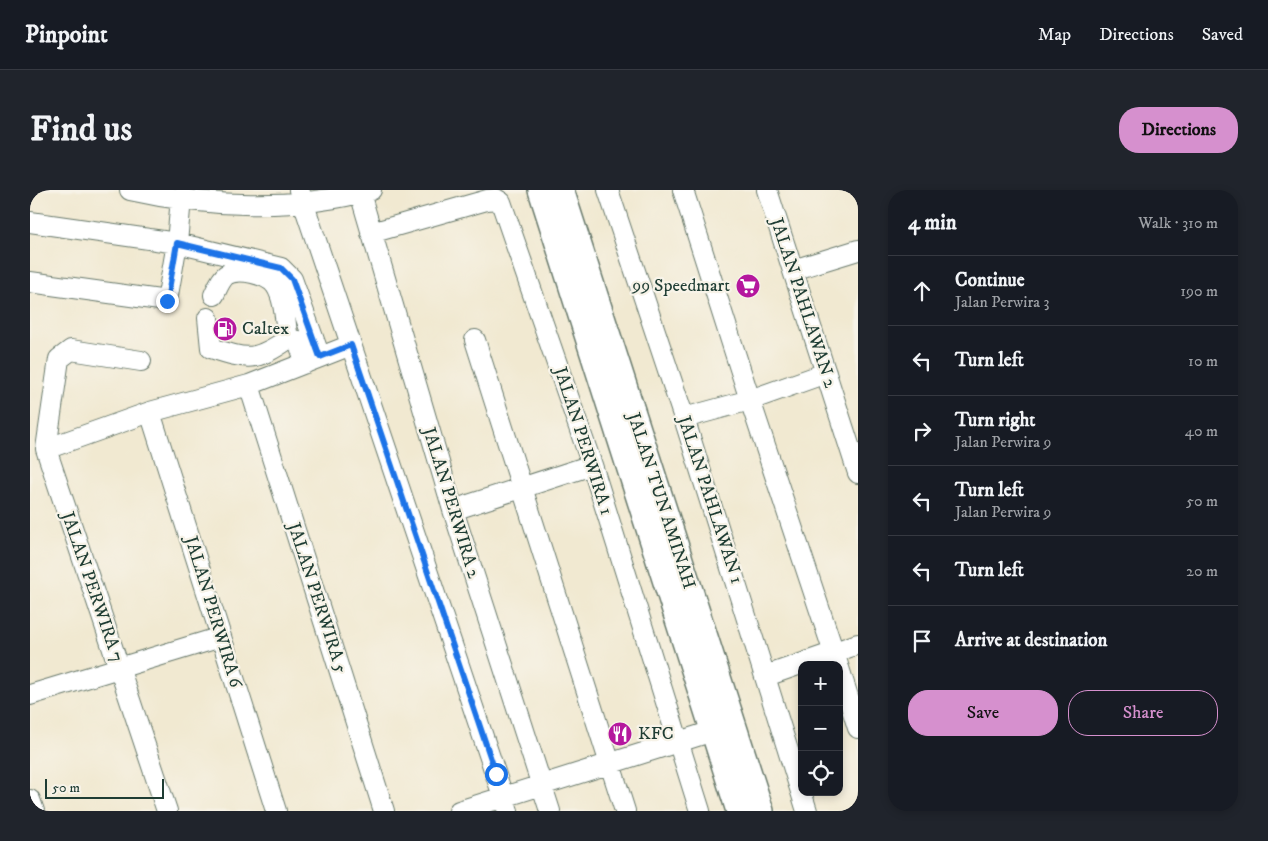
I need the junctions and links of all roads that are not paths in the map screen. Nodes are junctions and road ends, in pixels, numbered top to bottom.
1 (130, 190) edge
2 (531, 190) edge
3 (541, 190) edge
4 (608, 190) edge
5 (683, 190) edge
6 (767, 190) edge
7 (367, 191) edge
8 (302, 196) edge
9 (181, 198) junction
10 (563, 206) edge
11 (30, 222) edge
12 (376, 232) junction
13 (177, 243) junction
14 (858, 250) edge
15 (793, 270) junction
16 (30, 282) edge
17 (214, 295) dead end
18 (208, 318) dead end
19 (288, 339) junction
20 (475, 340) dead end
21 (351, 345) junction
22 (313, 360) junction
23 (140, 361) dead end
24 (826, 373) junction
25 (249, 385) junction
26 (750, 400) junction
27 (150, 412) junction
28 (684, 418) junction
29 (46, 449) junction
30 (592, 465) junction
31 (858, 473) edge
32 (522, 488) junction
33 (453, 510) junction
34 (221, 637) junction
35 (858, 644) edge
36 (837, 661) edge
37 (838, 661) edge
38 (119, 667) junction
39 (798, 670) edge
40 (766, 676) junction
41 (843, 681) edge
42 (30, 695) edge
43 (858, 728) edge
44 (713, 731) junction
45 (679, 742) junction
46 (610, 764) junction
47 (542, 785) junction
48 (30, 800) edge
49 (505, 804) edge
50 (34, 811) edge
51 (167, 811) edge
52 (276, 811) edge
53 (384, 811) edge
54 (459, 811) edge
55 (550, 811) edge
56 (625, 811) edge
57 (700, 811) edge
58 (739, 811) edge
59 (761, 811) edge
60 (807, 811) edge

1 - 9 street
2 - 10 main road
3 - 10 main road, JALAN TUN AMINAH
4 - 28 street, JALAN PAHLAWAN 1
5 - 26 street
6 - 15 street, JALAN PAHLAWAN 2
7 - 8 street
7 - 12 street, JALAN PERWIRA 2
8 - 9 street
8 - 21 street
9 - 13 street
10 - 44 main road, JALAN TUN AMINAH
10 - 59 main road, JALAN TUN AMINAH
11 - 13 street
12 - 30 street, JALAN PERWIRA 1
12 - 33 street, JALAN PERWIRA 2
13 - 16 street
13 - 22 street
14 - 15 street
15 - 24 street, JALAN PAHLAWAN 2
17 - 19 street
18 - 19 street
19 - 22 street
20 - 32 street
21 - 22 street
21 - 49 street
22 - 25 street
23 - 29 street, JALAN PERWIRA 7
24 - 26 street
24 - 31 street, JALAN PAHLAWAN 2
25 - 27 street
25 - 53 street, JALAN PERWIRA 5
26 - 28 street
26 - 36 street
27 - 29 street
27 - 34 street, JALAN PERWIRA 6
28 - 40 street, JALAN PAHLAWAN 1
29 - 38 street, JALAN PERWIRA 7
30 - 32 street
30 - 45 street, JALAN PERWIRA 1
32 - 33 street
32 - 46 street
33 - 47 street, JALAN PERWIRA 2
34 - 38 street
34 - 52 street, JALAN PERWIRA 6
35 - 37 street
38 - 42 street
38 - 51 street, JALAN PERWIRA 7
39 - 40 street
40 - 60 street, JALAN PAHLAWAN 1
41 - 43 street
44 - 45 street
44 - 58 main road, JALAN TUN AMINAH
45 - 46 street
45 - 57 street, JALAN PERWIRA 1
46 - 47 street
46 - 56 street
47 - 49 street
47 - 55 street, JALAN PERWIRA 2
48 - 50 street
49 - 54 street

